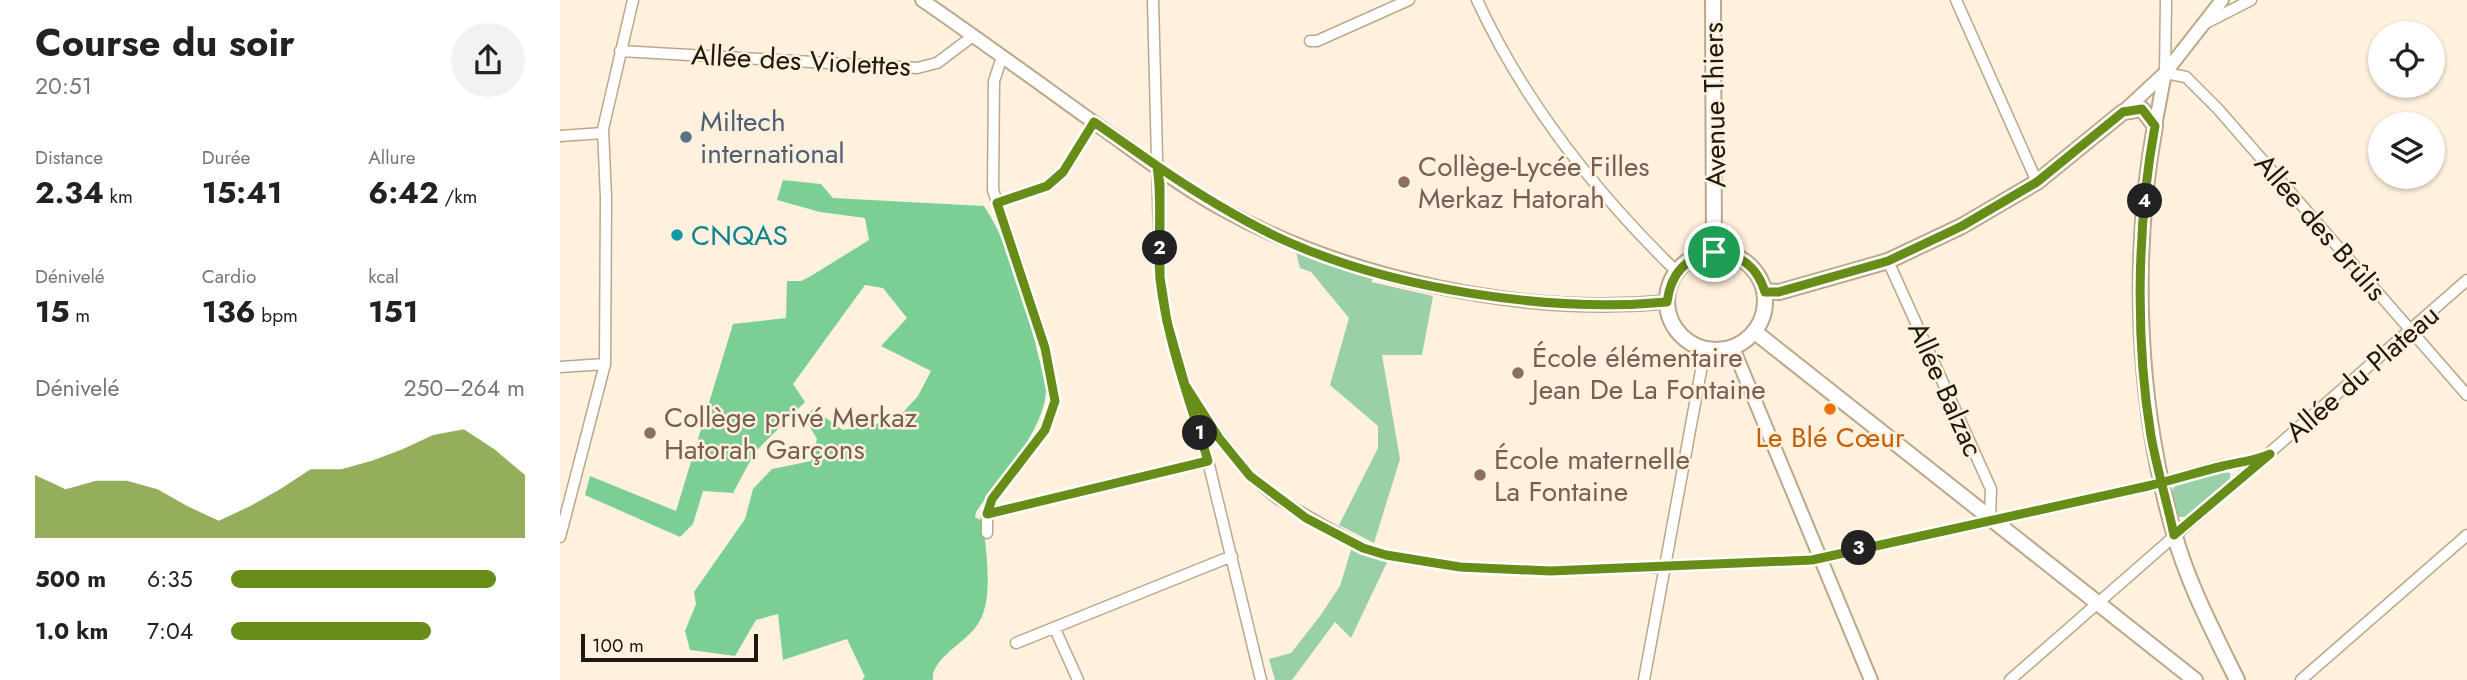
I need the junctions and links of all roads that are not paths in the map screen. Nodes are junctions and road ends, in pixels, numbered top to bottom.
1 (633, 0) edge
2 (922, 0) edge
3 (1153, 0) edge
4 (1409, 0) edge
5 (1478, 0) edge
6 (1713, 0) edge
7 (1956, 0) edge
8 (2166, 0) edge
9 (2222, 0) edge
10 (2251, 0) edge
11 (2203, 25) junction
12 (973, 36) junction
13 (1310, 41) dead end
14 (620, 51) junction
15 (1002, 57) junction
16 (2165, 73) junction
17 (2123, 112) junction
18 (1094, 122) junction
19 (2155, 126) junction
20 (603, 134) junction
21 (560, 136) edge
22 (1157, 166) junction
23 (2037, 182) junction
24 (997, 203) junction
25 (1714, 252) junction
26 (1888, 261) junction
27 (1677, 272) junction
28 (2467, 280) edge
29 (1765, 292) junction
30 (1667, 302) junction
31 (2411, 330) junction
32 (1755, 332) junction
33 (1733, 348) junction
34 (1706, 349) junction
35 (605, 364) junction
36 (560, 367) edge
37 (1185, 385) junction
38 (2467, 395) edge
39 (2270, 454) junction
40 (1208, 461) junction
41 (2224, 465) junction
42 (2161, 483) junction
43 (2232, 486) junction
44 (987, 514) junction
45 (1990, 520) junction
46 (987, 533) dead end
47 (2174, 535) junction
48 (2467, 535) edge
49 (560, 537) edge
50 (1232, 556) junction
51 (1821, 559) junction
52 (1665, 564) junction
53 (2098, 603) junction
54 (1055, 629) junction
55 (1016, 643) dead end
56 (1078, 680) edge
57 (1261, 680) edge
58 (1644, 680) edge
59 (1871, 680) edge
60 (2010, 680) edge
61 (2195, 680) edge
62 (2237, 680) edge
63 (2301, 680) edge

1 - 14 street
2 - 12 street
3 - 22 street
4 - 13 street
5 - 27 street
6 - 25 main road, Avenue Thiers
7 - 23 street
8 - 16 street
9 - 11 street
10 - 11 street
11 - 16 street
12 - 14 street, Allée des Violettes
12 - 15 street
14 - 20 street
15 - 18 street
15 - 24 street
16 - 17 street
16 - 19 street
16 - 31 street, Allée des Brûlis
17 - 19 main road
17 - 23 main road
18 - 22 street
18 - 24 street
19 - 42 main road
20 - 21 street
20 - 35 street
22 - 30 street
22 - 37 street
23 - 26 main road
24 - 44 street
25 - 27 main road
25 - 29 main road
26 - 29 main road
26 - 45 street, Allée Balzac
27 - 30 main road
28 - 31 street, Allée du Plateau
29 - 32 main road
30 - 34 main road
31 - 38 street, Allée des Brûlis
31 - 39 street, Allée du Plateau
32 - 33 main road
32 - 45 main road
33 - 34 main road
33 - 51 street
34 - 52 street
35 - 36 street
35 - 49 street
37 - 40 street
37 - 52 street
39 - 41 street
39 - 43 street, Allée du Plateau
40 - 44 street
40 - 50 street
41 - 42 street
41 - 43 street
42 - 45 street
42 - 47 main road
43 - 47 street, Allée du Plateau
44 - 46 street
45 - 51 street
45 - 53 main road
47 - 53 street, Allée du Plateau
47 - 62 main road
48 - 63 street
50 - 54 street
50 - 57 street
51 - 52 street
51 - 59 street
52 - 58 street
53 - 60 street, Allée du Plateau
53 - 61 main road
54 - 55 street
54 - 56 street

